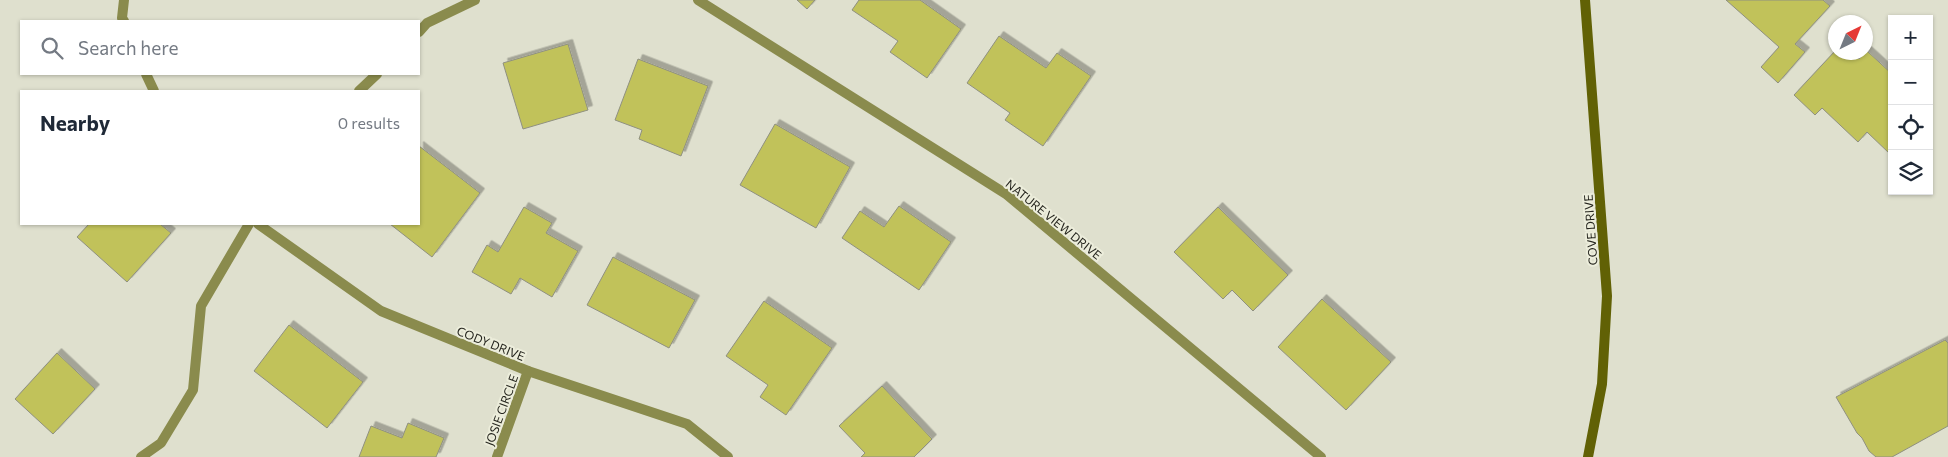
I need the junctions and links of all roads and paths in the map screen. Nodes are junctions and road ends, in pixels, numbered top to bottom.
1 (124, 0) edge
2 (475, 0) edge
3 (698, 0) edge
4 (1585, 0) edge
5 (123, 20) edge
6 (420, 31) edge
7 (146, 75) edge
8 (376, 75) edge
9 (154, 90) edge
10 (360, 90) edge
11 (248, 225) edge
12 (259, 225) edge
13 (528, 371) junction
14 (141, 457) edge
15 (498, 457) edge
16 (728, 457) edge
17 (1321, 457) edge
18 (1588, 457) edge

1 - 5 street
2 - 6 street
3 - 17 street, NATURE VIEW DRIVE
4 - 18 main road, COVE DRIVE
7 - 9 street
8 - 10 street
11 - 14 street
12 - 13 street, CODY DRIVE
13 - 15 street, JOSIE CIRCLE
13 - 16 street, CODY DRIVE

